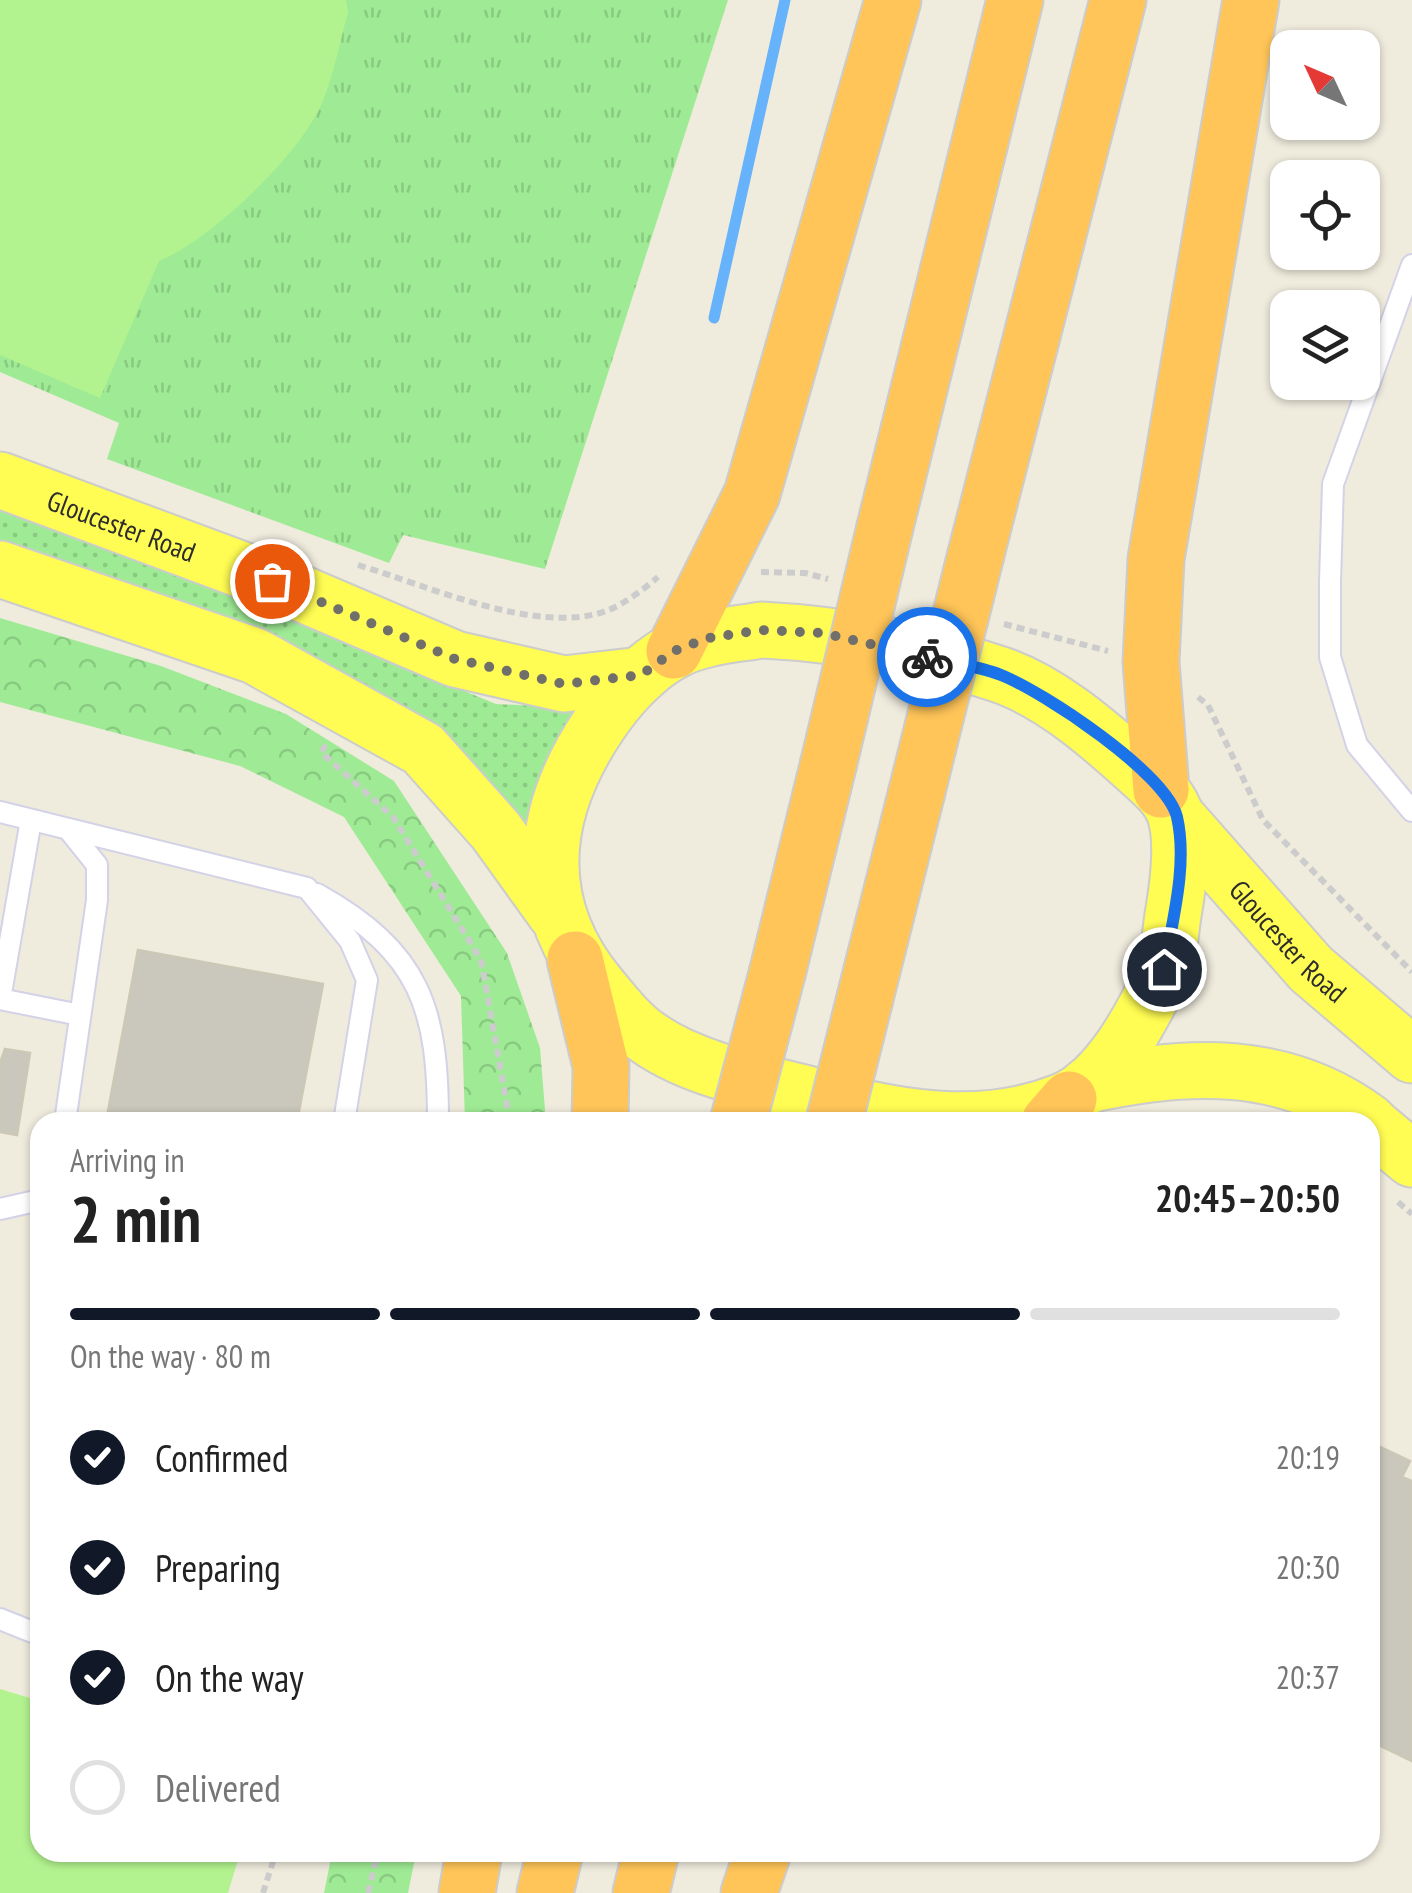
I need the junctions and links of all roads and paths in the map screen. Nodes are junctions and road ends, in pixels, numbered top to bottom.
1 (893, 0) edge
2 (1016, 0) edge
3 (1118, 0) edge
4 (1251, 0) edge
5 (1412, 266) edge
6 (0, 480) edge
7 (344, 560) dead end
8 (720, 560) junction
9 (0, 570) edge
10 (658, 663) junction
11 (1208, 705) dead end
12 (350, 709) junction
13 (1169, 803) junction
14 (1412, 811) edge
15 (0, 812) edge
16 (31, 820) junction
17 (68, 829) junction
18 (307, 888) junction
19 (565, 936) junction
20 (1412, 972) edge
21 (0, 999) edge
22 (80, 1015) junction
23 (1412, 1055) edge
24 (1069, 1102) edge
25 (66, 1112) edge
26 (346, 1112) edge
27 (438, 1112) edge
28 (508, 1112) edge
29 (600, 1112) edge
30 (741, 1112) edge
31 (836, 1112) edge
32 (876, 1112) edge
33 (1035, 1112) edge
34 (1350, 1112) edge
35 (1380, 1132) edge
36 (1412, 1159) edge
37 (30, 1202) edge
38 (0, 1210) edge
39 (0, 1619) edge
40 (30, 1631) edge
41 (273, 1862) edge
42 (376, 1862) edge
43 (472, 1862) edge
44 (553, 1862) edge
45 (649, 1862) edge
46 (760, 1862) edge
47 (263, 1893) edge
48 (368, 1893) edge
49 (467, 1893) edge
50 (545, 1893) edge
51 (641, 1893) edge
52 (749, 1893) edge

1 - 8 highway
2 - 30 highway, bridge
3 - 31 highway, bridge
4 - 13 highway
5 - 14 lane
6 - 10 main road, Gloucester Road
7 - 8 path
8 - 10 highway
9 - 12 main road
10 - 13 main road, Gloucester Road
10 - 19 main road
11 - 20 path
12 - 19 main road
12 - 28 path
13 - 23 main road, Gloucester Road
13 - 24 main road
15 - 16 lane
16 - 17 lane
16 - 21 lane
17 - 18 lane
17 - 22 lane
18 - 26 lane
18 - 27 lane
19 - 29 highway
19 - 32 main road
21 - 22 lane
22 - 25 lane
24 - 33 main road
24 - 34 main road
35 - 36 main road
37 - 38 lane
39 - 40 lane
41 - 47 path
42 - 48 path
43 - 49 highway
44 - 50 highway
45 - 51 highway
46 - 52 highway

